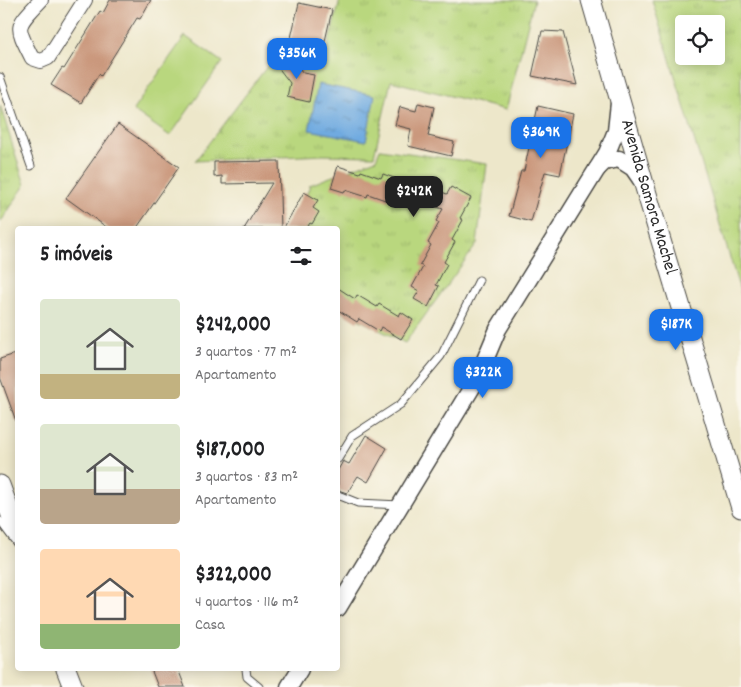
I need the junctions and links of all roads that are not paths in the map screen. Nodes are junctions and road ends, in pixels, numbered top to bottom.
1 (41, 0) edge
2 (85, 0) edge
3 (591, 3) edge
4 (0, 77) edge
5 (619, 93) junction
6 (31, 166) dead end
7 (595, 170) junction
8 (644, 184) junction
9 (480, 280) dead end
10 (340, 456) edge
11 (0, 485) edge
12 (340, 496) edge
13 (400, 505) junction
14 (741, 508) edge
15 (0, 521) edge
16 (15, 526) edge
17 (15, 541) edge
18 (340, 605) edge
19 (67, 671) edge
20 (246, 671) edge
21 (299, 671) edge
22 (73, 687) edge
23 (259, 687) edge
24 (289, 687) edge

1 - 2 street
3 - 5 main road, Avenida Samora Machel
4 - 6 lane
5 - 7 street
5 - 8 main road, Avenida Samora Machel
7 - 8 street
7 - 13 street
8 - 14 main road, Avenida Samora Machel
9 - 10 lane
11 - 16 main road
12 - 13 lane
13 - 18 street
15 - 17 lane
19 - 22 main road
20 - 23 lane
21 - 24 street

